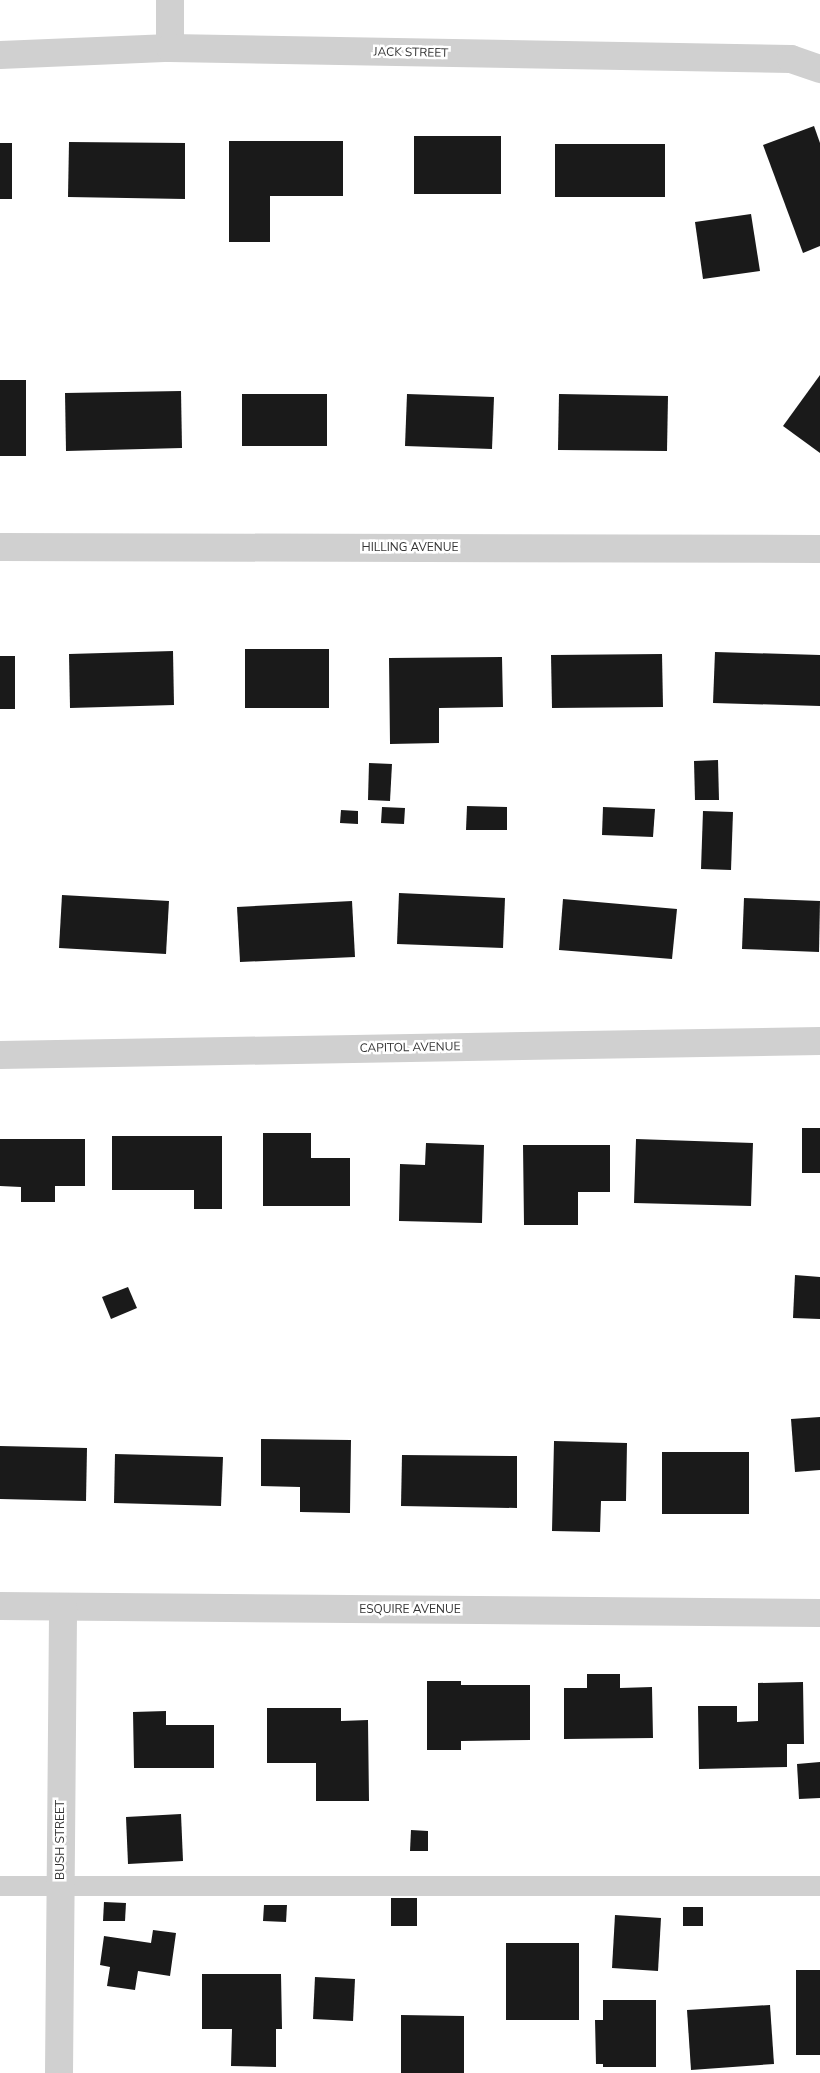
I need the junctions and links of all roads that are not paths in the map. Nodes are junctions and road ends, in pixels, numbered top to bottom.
1 (170, 0) edge
2 (170, 48) junction
3 (0, 55) edge
4 (820, 69) edge
5 (0, 547) edge
6 (820, 548) edge
7 (820, 1041) edge
8 (0, 1055) edge
9 (0, 1606) edge
10 (63, 1607) junction
11 (820, 1613) edge
12 (0, 1886) edge
13 (820, 1886) edge
14 (60, 1887) junction
15 (59, 2073) edge

1 - 2 street
2 - 3 street, JACK STREET
2 - 4 street, JACK STREET
5 - 6 street, HILLING AVENUE
7 - 8 street, CAPITOL AVENUE
9 - 10 street, ESQUIRE AVENUE
10 - 11 street, ESQUIRE AVENUE
10 - 14 street, BUSH STREET
12 - 14 lane
13 - 14 lane
14 - 15 street, BUSH STREET

